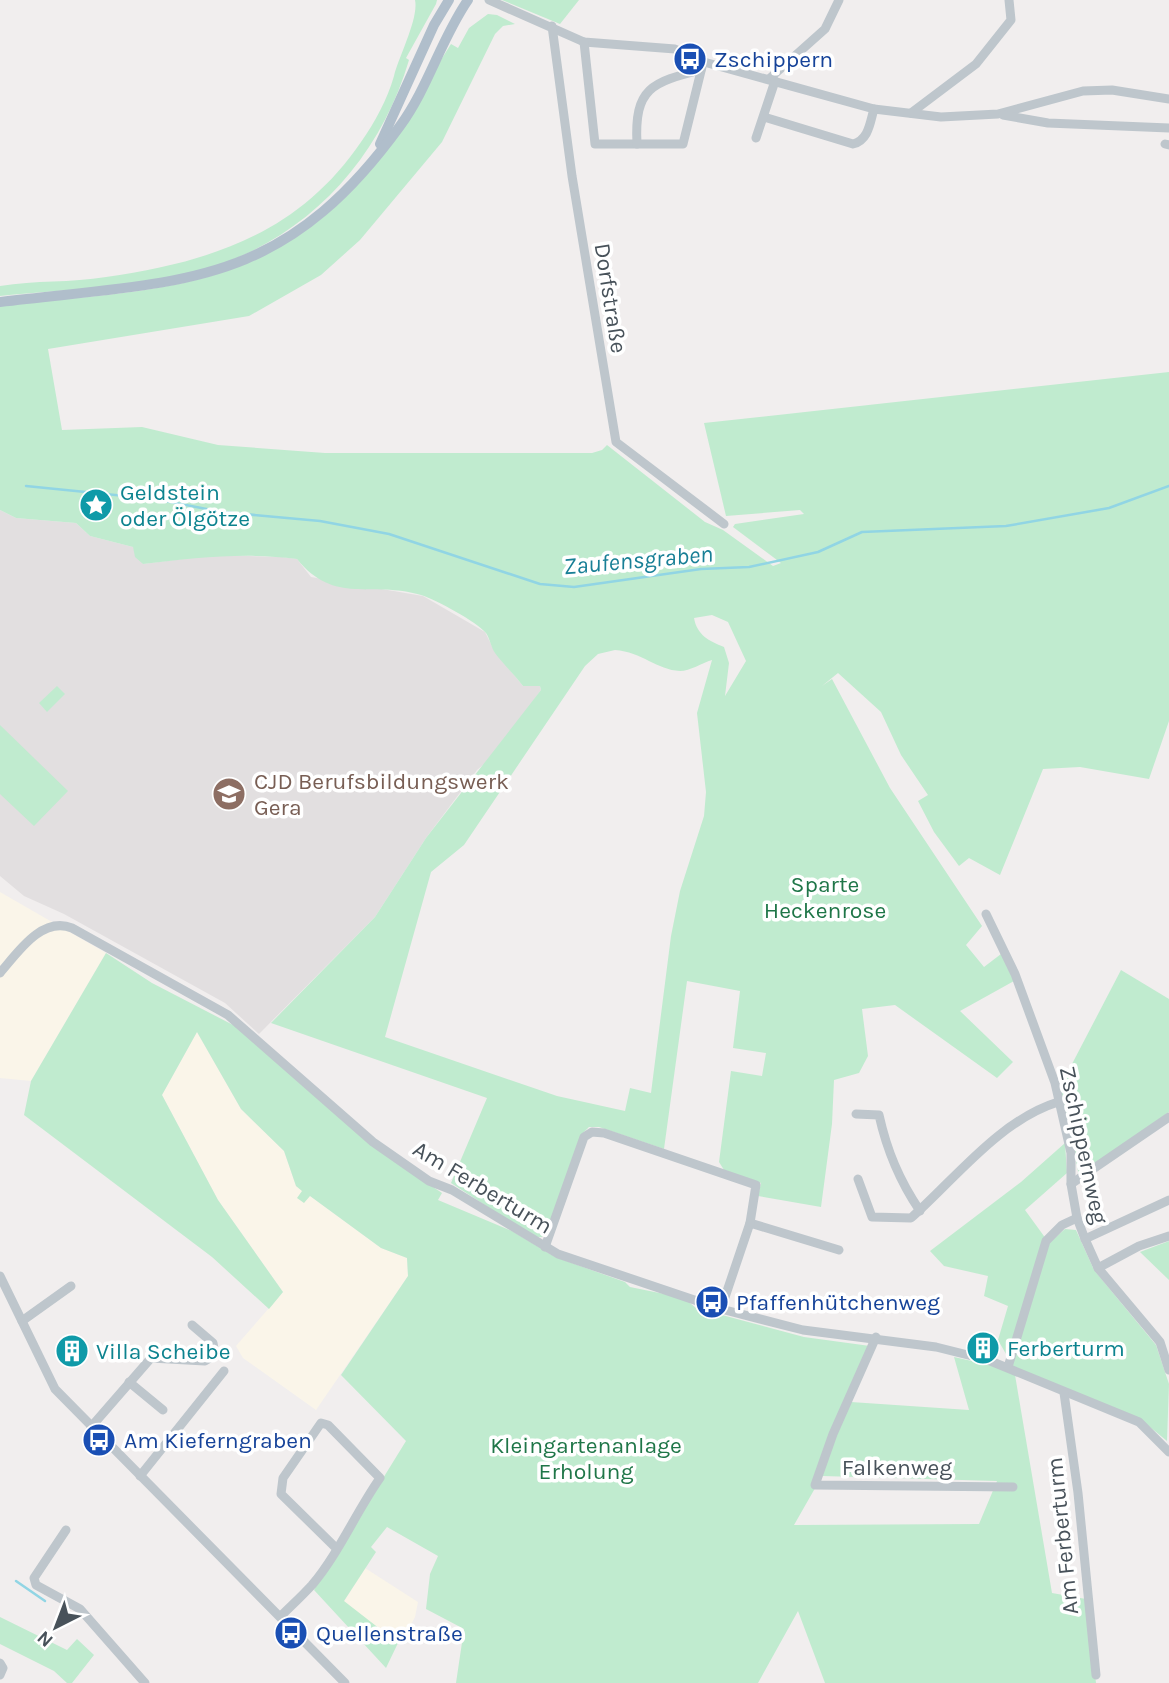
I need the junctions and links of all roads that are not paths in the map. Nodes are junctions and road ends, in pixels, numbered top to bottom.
1 (449, 0) edge
2 (468, 0) edge
3 (489, 0) edge
4 (839, 0) edge
5 (1009, 0) edge
6 (552, 26) junction
7 (584, 42) junction
8 (703, 66) junction
9 (772, 80) junction
10 (1169, 99) edge
11 (874, 109) junction
12 (911, 113) junction
13 (998, 114) junction
14 (764, 117) junction
15 (1169, 128) edge
16 (757, 138) dead end
17 (637, 144) junction
18 (374, 156) junction
19 (0, 302) edge
20 (724, 524) dead end
21 (986, 914) dead end
22 (0, 973) edge
23 (1058, 1102) junction
24 (856, 1114) dead end
25 (1169, 1117) edge
26 (858, 1179) dead end
27 (1071, 1184) junction
28 (1169, 1200) edge
29 (920, 1211) junction
30 (1077, 1218) junction
31 (750, 1223) junction
32 (1169, 1236) edge
33 (1085, 1239) junction
34 (545, 1247) junction
35 (839, 1250) dead end
36 (1098, 1268) junction
37 (0, 1276) edge
38 (71, 1286) dead end
39 (721, 1309) junction
40 (22, 1321) junction
41 (192, 1325) dead end
42 (876, 1337) junction
43 (1008, 1367) junction
44 (1169, 1370) edge
45 (224, 1371) dead end
46 (129, 1382) junction
47 (1064, 1393) junction
48 (163, 1410) dead end
49 (91, 1427) junction
50 (1169, 1452) edge
51 (140, 1476) junction
52 (1013, 1486) dead end
53 (66, 1530) dead end
54 (336, 1548) junction
55 (281, 1616) junction
56 (0, 1663) edge
57 (0, 1675) edge
58 (1096, 1675) dead end
59 (341, 1682) edge
60 (145, 1683) edge

1 - 18 main road
2 - 18 main road
3 - 6 street
4 - 9 street
5 - 12 street
6 - 7 street
6 - 20 street, Dorfstraße
7 - 8 street
7 - 17 street
8 - 9 street
8 - 17 street
8 - 17 street
9 - 11 street
9 - 14 street
10 - 13 street
11 - 12 street
11 - 14 street
12 - 13 street
13 - 15 street
14 - 16 street
18 - 19 main road
21 - 23 street, Zschippernweg
22 - 34 street, Am Ferberturm
23 - 27 street, Zschippernweg
23 - 29 street
24 - 29 street
25 - 27 street
26 - 29 street
27 - 30 street, Zschippernweg
28 - 33 street
30 - 33 street, Zschippernweg
30 - 43 street
31 - 34 street
31 - 35 street
31 - 39 street
32 - 36 street
33 - 36 street, Zschippernweg
34 - 39 street, Am Ferberturm
36 - 44 street, Zschippernweg
37 - 40 street
38 - 40 street
39 - 42 street, Am Ferberturm
40 - 49 street
41 - 46 street
42 - 43 street, Am Ferberturm
42 - 52 street, Falkenweg
43 - 47 street, Am Ferberturm
45 - 51 street
46 - 48 street
46 - 49 street
47 - 50 street, Am Ferberturm
47 - 58 street, Am Ferberturm
49 - 51 street
51 - 55 street
53 - 60 street
54 - 54 street
54 - 55 street
55 - 59 street
56 - 57 street

